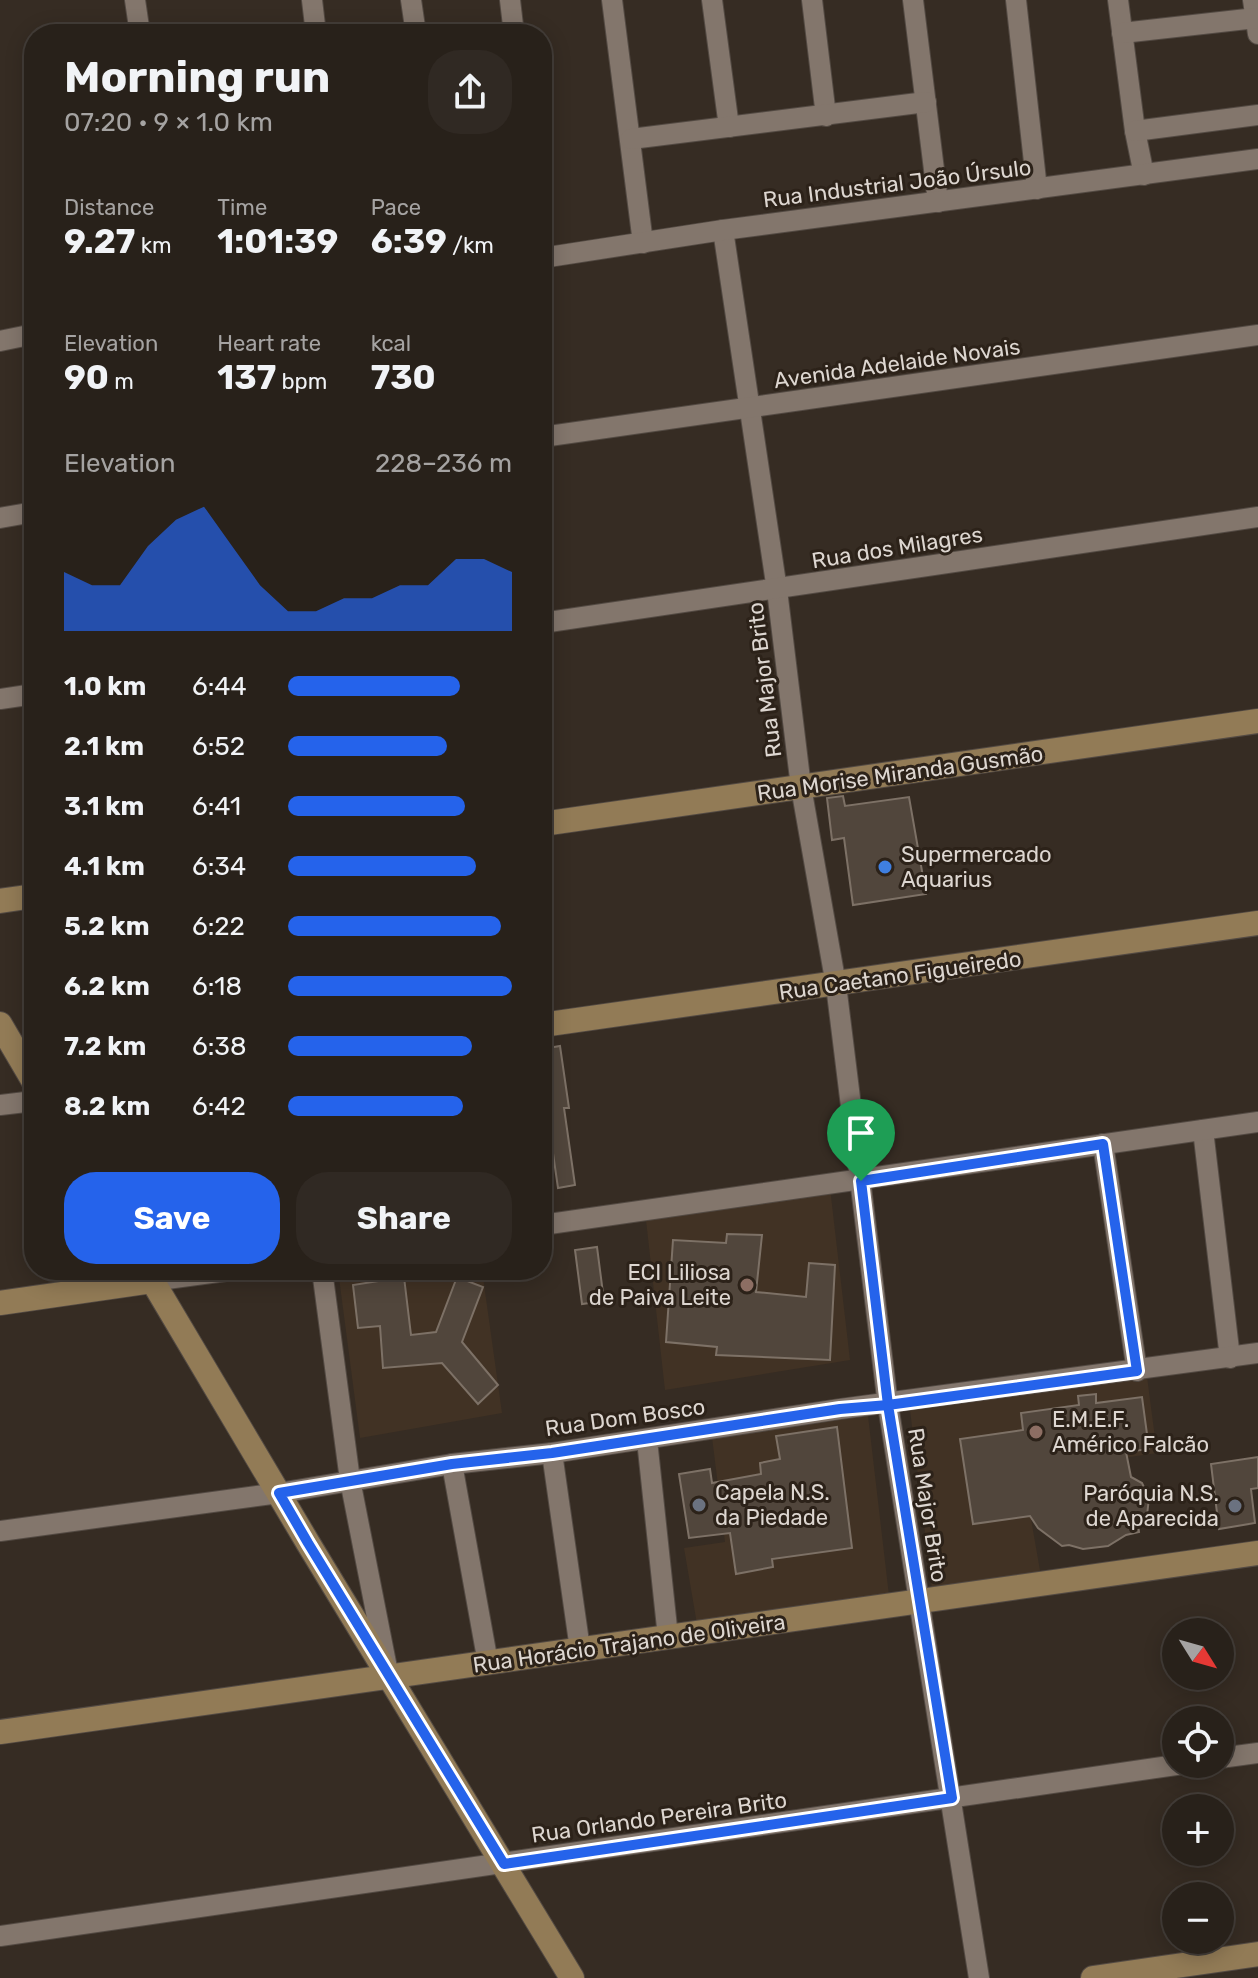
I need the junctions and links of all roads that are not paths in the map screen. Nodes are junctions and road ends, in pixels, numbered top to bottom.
1 (135, 0) edge
2 (312, 0) edge
3 (411, 0) edge
4 (510, 0) edge
5 (612, 0) edge
6 (712, 0) edge
7 (812, 0) edge
8 (913, 0) edge
9 (1016, 0) edge
10 (1118, 0) edge
11 (1256, 17) edge
12 (139, 24) edge
13 (315, 24) edge
14 (415, 24) edge
15 (513, 24) edge
16 (1122, 33) junction
17 (926, 102) junction
18 (1258, 115) edge
19 (826, 116) junction
20 (729, 127) junction
21 (1135, 131) junction
22 (631, 139) junction
23 (1258, 159) edge
24 (1144, 175) junction
25 (1037, 189) junction
26 (938, 202) junction
27 (723, 230) junction
28 (643, 243) junction
29 (552, 257) edge
30 (1258, 335) edge
31 (24, 336) edge
32 (0, 341) edge
33 (748, 409) junction
34 (552, 436) edge
35 (24, 514) edge
36 (1258, 517) edge
37 (0, 518) edge
38 (777, 590) junction
39 (552, 622) edge
40 (24, 695) edge
41 (0, 699) edge
42 (1258, 721) edge
43 (801, 787) junction
44 (552, 823) edge
45 (24, 897) edge
46 (0, 901) edge
47 (1258, 923) edge
48 (836, 985) junction
49 (0, 1024) edge
50 (552, 1024) edge
51 (24, 1065) edge
52 (24, 1102) edge
53 (0, 1105) edge
54 (1258, 1122) edge
55 (1203, 1130) junction
56 (1103, 1144) junction
57 (861, 1181) junction
58 (552, 1224) edge
59 (127, 1280) edge
60 (151, 1280) edge
61 (323, 1280) edge
62 (0, 1303) edge
63 (1258, 1353) edge
64 (1230, 1358) junction
65 (1137, 1371) junction
66 (888, 1405) junction
67 (647, 1440) junction
68 (552, 1453) junction
69 (452, 1464) junction
70 (350, 1480) junction
71 (279, 1493) junction
72 (0, 1531) edge
73 (1258, 1553) edge
74 (918, 1601) junction
75 (668, 1637) junction
76 (580, 1649) junction
77 (488, 1663) junction
78 (389, 1677) junction
79 (0, 1732) edge
80 (1258, 1753) edge
81 (1234, 1756) edge
82 (1162, 1767) edge
83 (952, 1798) junction
84 (504, 1864) junction
85 (0, 1936) edge
86 (1258, 1954) edge
87 (572, 1978) edge
88 (979, 1978) edge
89 (1093, 1978) edge

1 - 12 street
2 - 13 street
3 - 14 street
4 - 15 street
5 - 22 street
6 - 20 street
7 - 19 street
8 - 17 street
9 - 25 street
10 - 16 street
11 - 16 street
16 - 21 street
17 - 19 street
17 - 26 street
18 - 21 street
19 - 20 street
20 - 22 street
21 - 24 street
22 - 28 street
23 - 24 street, Rua Industrial João Úrsulo
24 - 25 street, Rua Industrial João Úrsulo
25 - 26 street, Rua Industrial João Úrsulo
26 - 27 street, Rua Industrial João Úrsulo
27 - 28 street, Rua Industrial João Úrsulo
27 - 33 street, Rua Major Brito
28 - 29 street, Rua Industrial João Úrsulo
30 - 33 street, Avenida Adelaide Novais
31 - 32 street
33 - 34 street, Avenida Adelaide Novais
33 - 38 street, Rua Major Brito
35 - 37 street
36 - 38 street, Rua dos Milagres
38 - 39 street, Rua dos Milagres
38 - 43 street, Rua Major Brito
40 - 41 street
42 - 43 street, Rua Morise Miranda Gusmão
43 - 44 street, Rua Morise Miranda Gusmão
43 - 48 street, Rua Major Brito
45 - 46 street
47 - 48 street, Rua Caetano Figueiredo
48 - 50 street, Rua Caetano Figueiredo
48 - 57 street, Rua Major Brito
49 - 51 street
52 - 53 street
54 - 55 street
55 - 56 street
55 - 64 street
56 - 57 street
56 - 65 street
57 - 58 street
57 - 66 street, Rua Major Brito
59 - 62 street
60 - 71 street
61 - 70 street
63 - 64 street, Rua Dom Bosco
64 - 65 street, Rua Dom Bosco
65 - 66 street, Rua Dom Bosco
66 - 67 street, Rua Dom Bosco
66 - 74 street, Rua Major Brito
67 - 68 street, Rua Dom Bosco
67 - 75 street
68 - 69 street, Rua Dom Bosco
68 - 76 street
69 - 70 street, Rua Dom Bosco
69 - 77 street
70 - 71 street, Rua Dom Bosco
70 - 78 street
71 - 72 street, Rua Dom Bosco
71 - 78 street
73 - 74 street, Rua Horácio Trajano de Oliveira
74 - 75 street, Rua Horácio Trajano de Oliveira
74 - 83 street, Rua Major Brito
75 - 76 street, Rua Horácio Trajano de Oliveira
76 - 77 street, Rua Horácio Trajano de Oliveira
77 - 78 street, Rua Horácio Trajano de Oliveira
78 - 79 street, Rua Horácio Trajano de Oliveira
78 - 84 street
80 - 81 street
82 - 83 street, Rua Orlando Pereira Brito
83 - 84 street, Rua Orlando Pereira Brito
83 - 88 street, Rua Major Brito
84 - 85 street, Rua Orlando Pereira Brito
84 - 87 street
86 - 89 street

